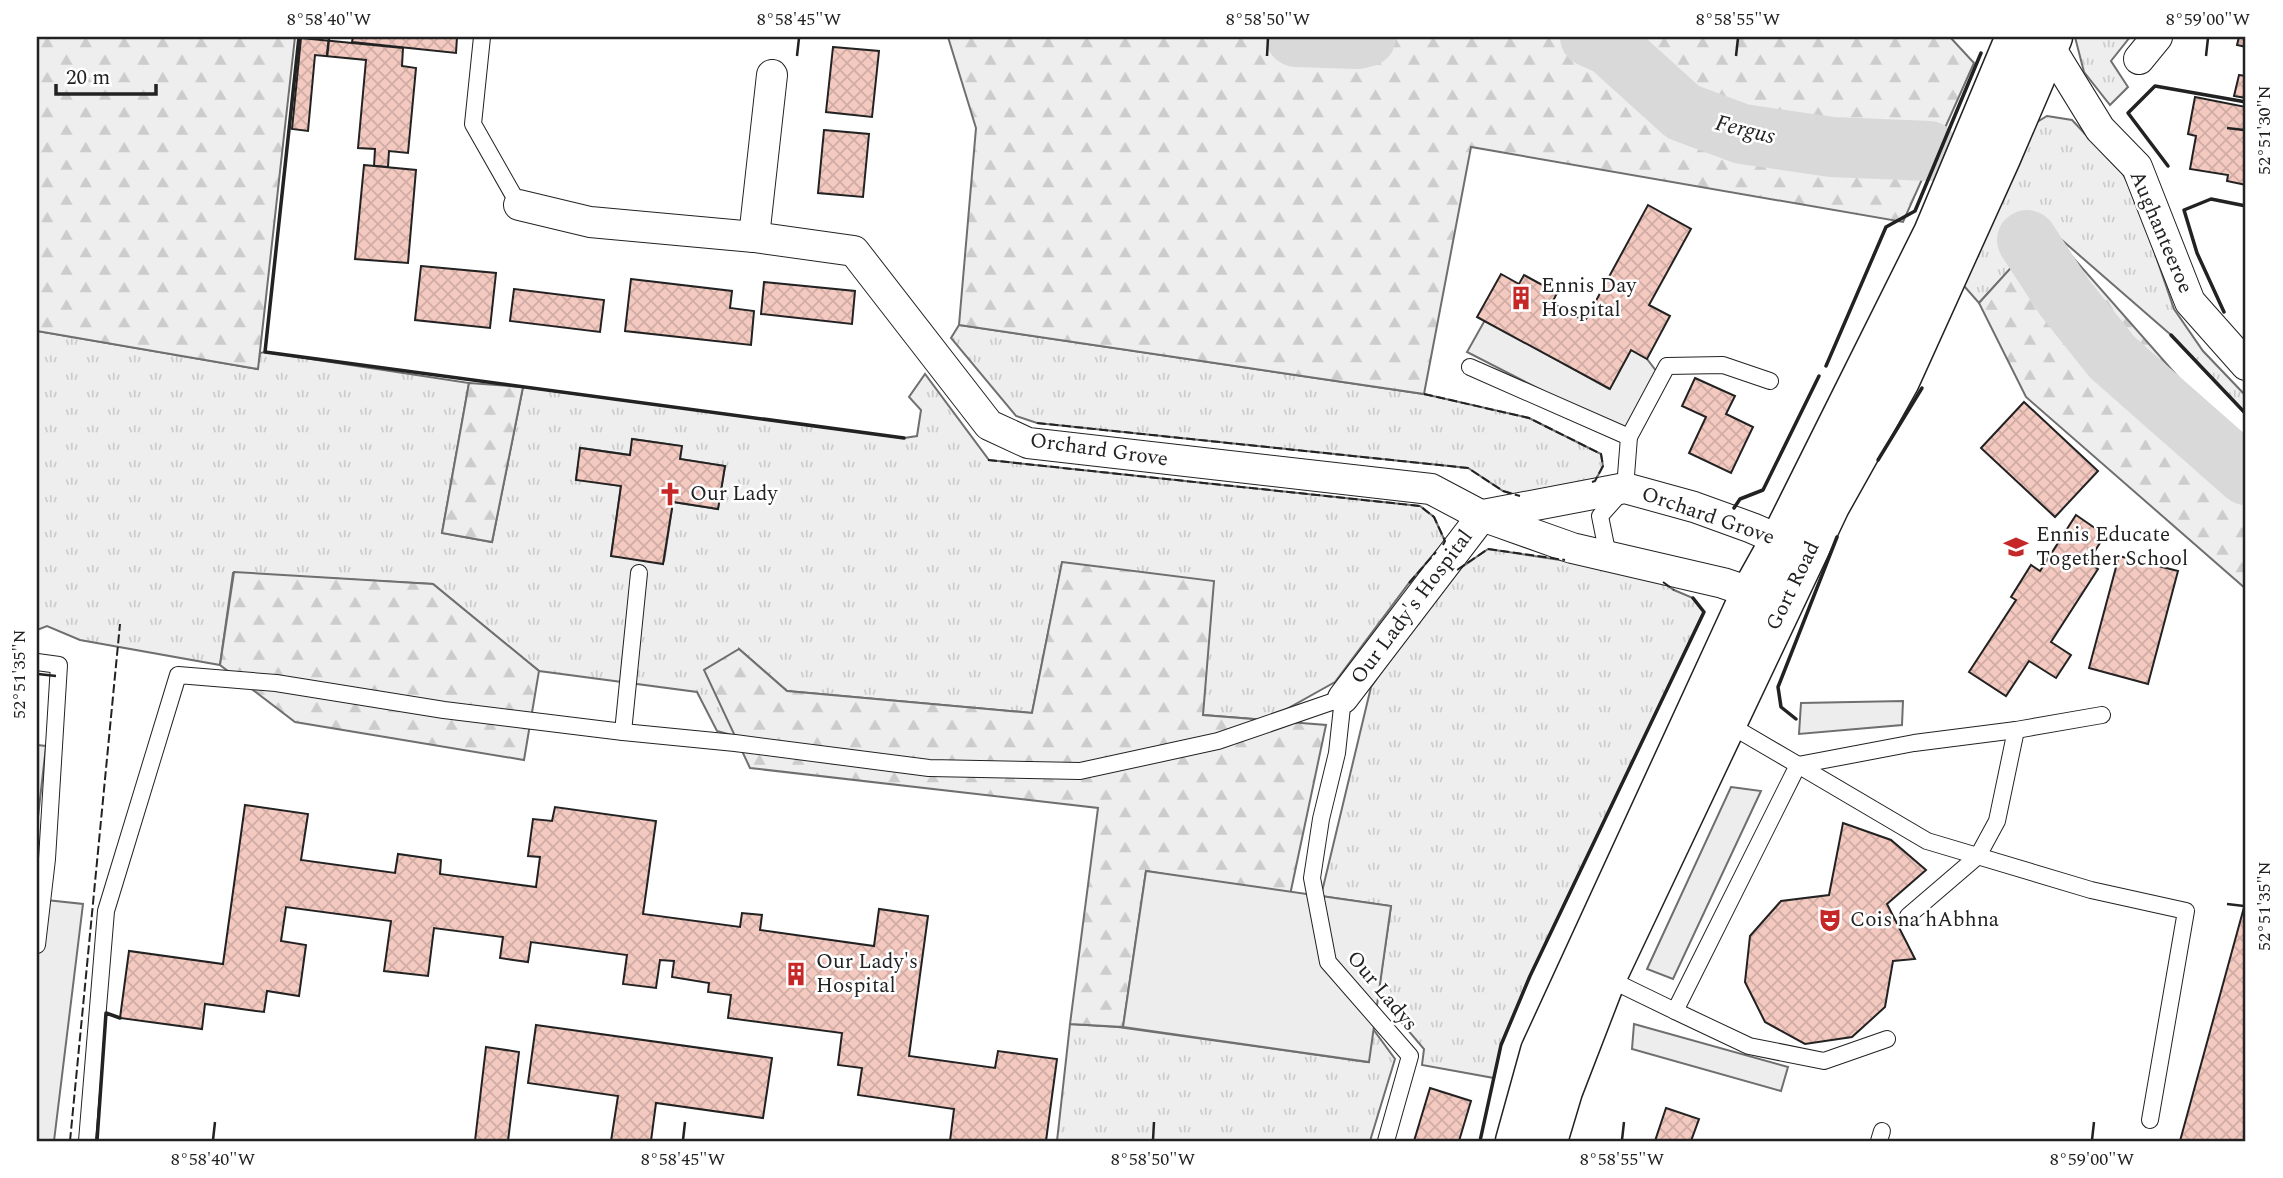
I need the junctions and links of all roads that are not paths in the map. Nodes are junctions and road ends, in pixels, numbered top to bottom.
1 (482, 37) edge
2 (2036, 39) edge
3 (772, 75) dead end
4 (519, 205) joint
5 (754, 237) junction
6 (2246, 365) edge
7 (1470, 367) dead end
8 (1770, 382) dead end
9 (1629, 437) junction
10 (1625, 488) junction
11 (1482, 516) junction
12 (1795, 547) junction
13 (1608, 556) junction
14 (639, 573) dead end
15 (1767, 598) junction
16 (37, 662) edge
17 (1343, 698) junction
18 (1713, 715) junction
19 (2102, 715) dead end
20 (2016, 730) junction
21 (623, 732) junction
22 (1798, 765) junction
23 (1978, 856) junction
24 (1908, 916) dead end
25 (37, 944) edge
26 (1592, 972) junction
27 (1675, 1011) junction
28 (1887, 1039) dead end
29 (2150, 1120) dead end
30 (87, 1141) edge
31 (1386, 1141) edge
32 (1515, 1141) edge
33 (1548, 1141) edge

1 - 4 lane, Orchard Grove
2 - 6 street, Aughanteeroe
2 - 12 main road, Gort Road
3 - 5 street
4 - 5 street, Orchard Grove
5 - 11 street, Orchard Grove
7 - 9 lane
8 - 9 lane
9 - 10 lane
10 - 11 street, Orchard Grove
10 - 12 street, Orchard Grove
10 - 13 lane
11 - 13 street, Orchard Grove
11 - 17 street, Our Lady's Hospital
12 - 15 main road, Gort Road
13 - 15 street, Orchard Grove
14 - 21 lane
15 - 18 main road, Gort Road
16 - 25 lane
17 - 21 lane
17 - 31 lane, Our Ladys
18 - 22 lane
18 - 26 main road, Gort Road
19 - 20 lane
20 - 22 lane
20 - 23 lane
21 - 30 lane
22 - 23 lane
22 - 27 lane
23 - 24 lane
23 - 29 lane
26 - 27 lane
26 - 32 main road, Gort Road
26 - 33 main road, Gort Road
27 - 28 lane

